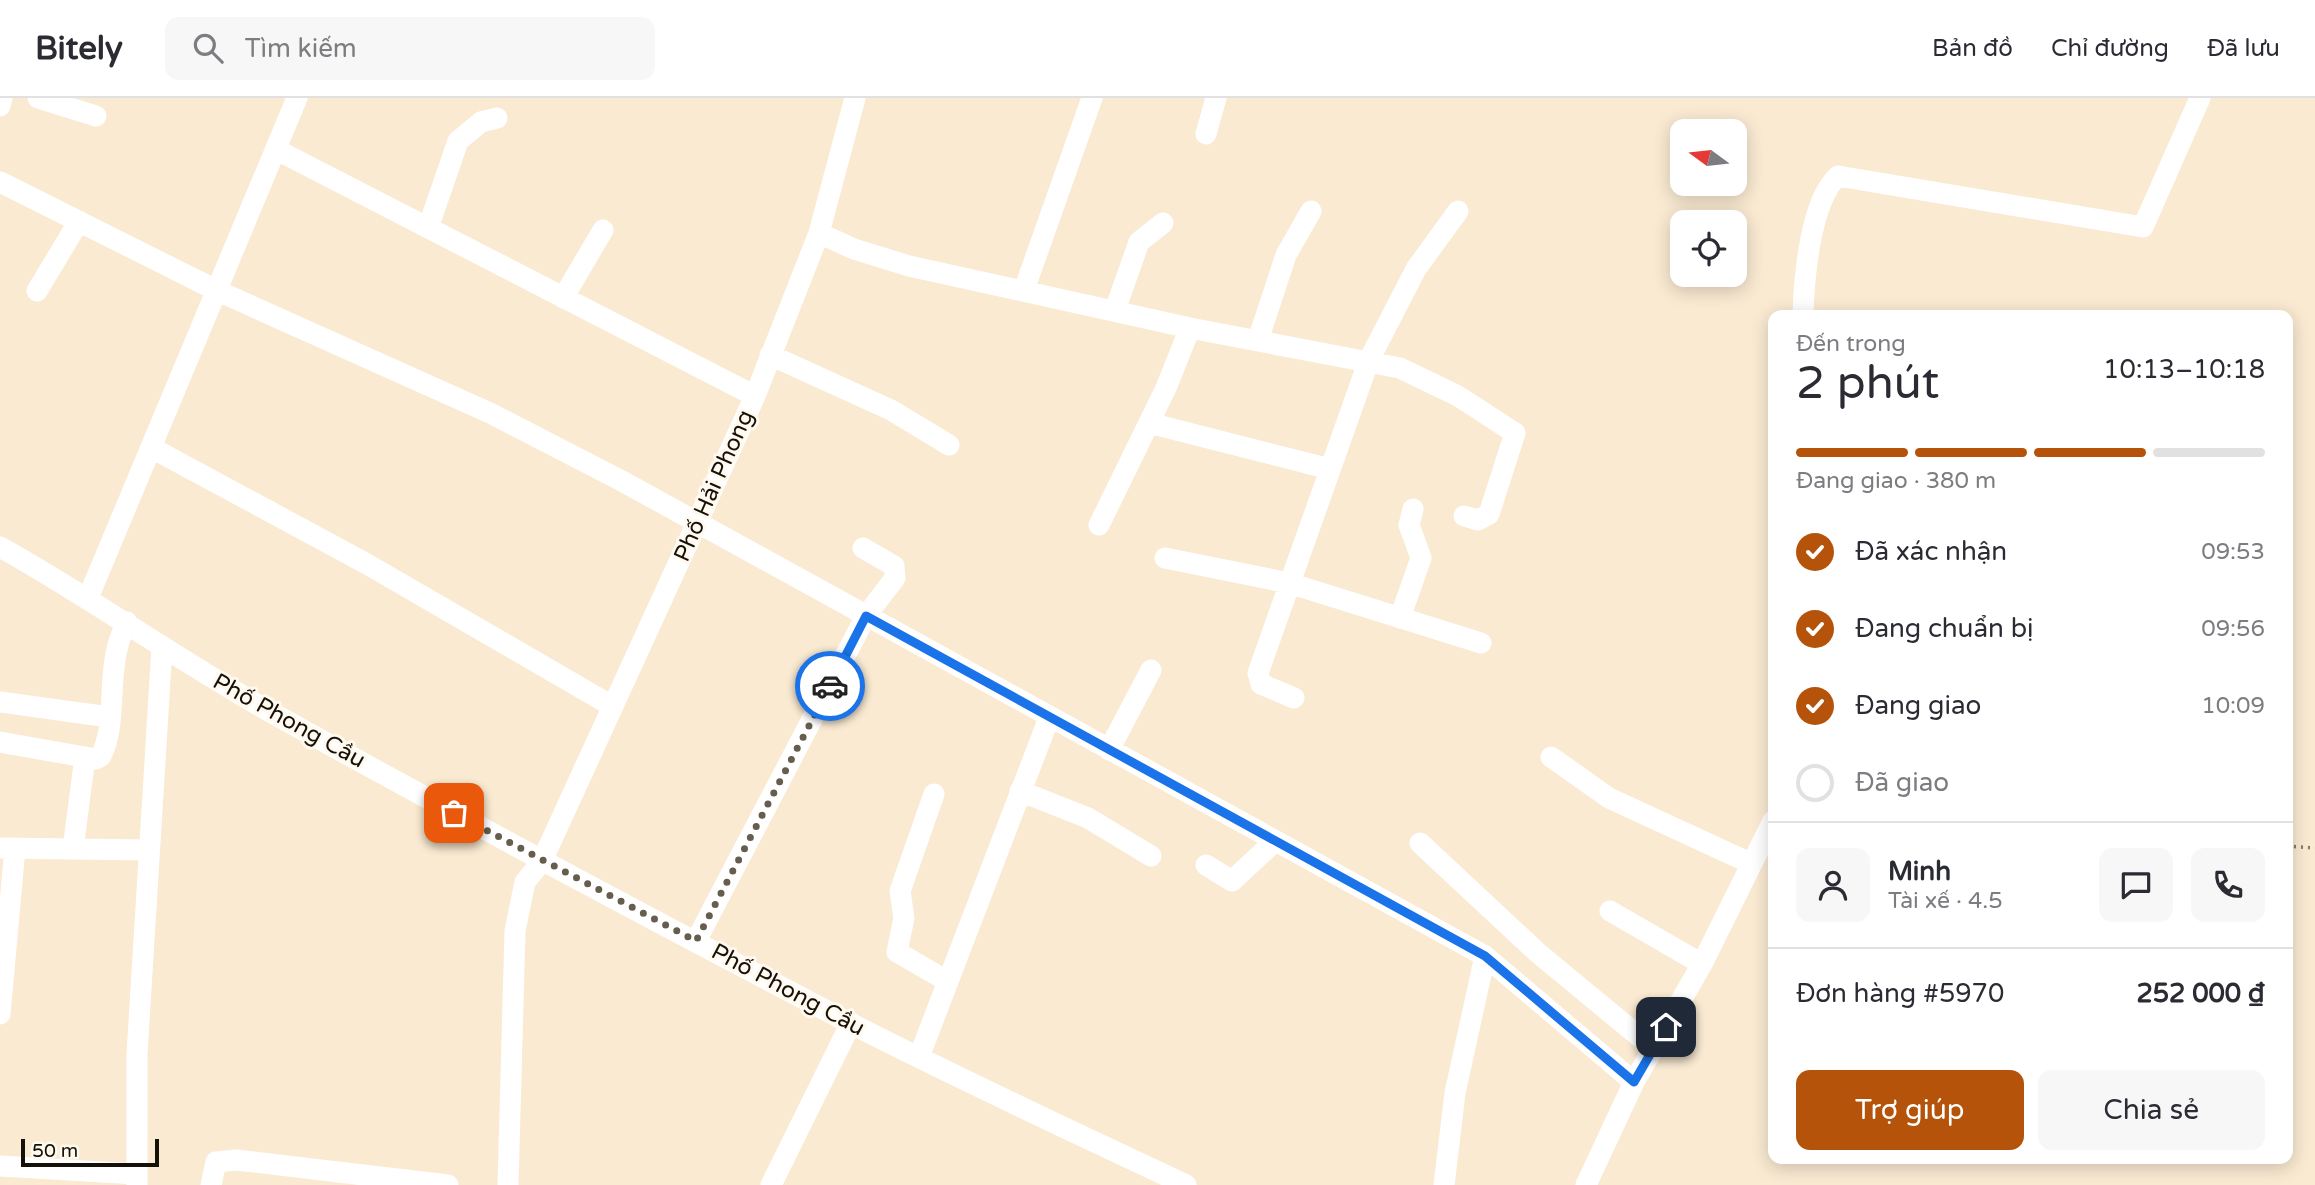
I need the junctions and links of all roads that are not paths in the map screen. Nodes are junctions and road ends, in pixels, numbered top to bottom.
1 (2, 98) edge
2 (38, 98) edge
3 (297, 98) edge
4 (855, 98) edge
5 (1092, 98) edge
6 (1216, 98) edge
7 (2200, 98) edge
8 (0, 106) edge
9 (96, 116) dead end
10 (497, 118) dead end
11 (1206, 134) dead end
12 (277, 149) junction
13 (0, 182) edge
14 (1311, 211) dead end
15 (1458, 211) dead end
16 (79, 220) junction
17 (1163, 223) dead end
18 (428, 228) junction
19 (603, 230) dead end
20 (817, 238) junction
21 (1024, 290) junction
22 (37, 291) dead end
23 (218, 291) junction
24 (563, 298) junction
25 (1115, 310) junction
26 (1803, 310) edge
27 (1190, 328) junction
28 (1258, 340) junction
29 (770, 355) junction
30 (1368, 360) junction
31 (755, 396) junction
32 (1149, 423) junction
33 (949, 445) dead end
34 (152, 448) junction
35 (1330, 469) junction
36 (1413, 509) dead end
37 (1465, 516) dead end
38 (698, 524) junction
39 (1099, 525) dead end
40 (0, 547) edge
41 (863, 548) dead end
42 (1165, 558) dead end
43 (1289, 583) junction
44 (88, 598) junction
45 (866, 616) junction
46 (1400, 618) junction
47 (127, 622) junction
48 (1481, 643) dead end
49 (162, 647) junction
50 (1151, 670) dead end
51 (1294, 698) dead end
52 (0, 702) edge
53 (612, 706) junction
54 (109, 717) junction
55 (1049, 718) junction
56 (0, 742) edge
57 (1109, 750) junction
58 (85, 757) junction
59 (1550, 757) dead end
60 (1020, 791) junction
61 (934, 794) dead end
62 (1768, 830) edge
63 (1274, 842) junction
64 (1419, 844) dead end
65 (7, 848) edge
66 (73, 849) junction
67 (149, 850) junction
68 (1152, 856) dead end
69 (542, 861) junction
70 (1750, 863) junction
71 (1206, 865) dead end
72 (1610, 911) dead end
73 (696, 941) junction
74 (1485, 956) junction
75 (1702, 964) junction
76 (947, 981) junction
77 (0, 1014) edge
78 (851, 1023) junction
79 (919, 1057) junction
80 (1644, 1065) junction
81 (0, 1166) edge
82 (297, 1175) edge
83 (137, 1179) edge
84 (211, 1185) edge
85 (448, 1185) edge
86 (508, 1185) edge
87 (771, 1185) edge
88 (1186, 1185) edge
89 (1444, 1185) edge
90 (1586, 1185) edge

1 - 8 street
2 - 9 street
3 - 12 street
4 - 20 street, Phố Hải Phong
5 - 21 street
6 - 11 street
7 - 26 street
10 - 18 street
12 - 18 street
12 - 23 street
13 - 16 street
14 - 28 street
15 - 30 street
16 - 22 street
16 - 23 street
17 - 25 street
18 - 24 street
19 - 24 street
20 - 21 street
20 - 29 street, Phố Hải Phong
21 - 25 street
23 - 34 street
23 - 38 street
24 - 31 street
25 - 27 street
27 - 28 street
27 - 32 street
28 - 30 street
29 - 31 street, Phố Hải Phong
29 - 33 street
30 - 35 street
30 - 37 street
31 - 38 street, Phố Hải Phong
32 - 35 street
32 - 39 street
34 - 44 street
34 - 53 street
35 - 43 street
36 - 46 street
38 - 45 street
38 - 53 street, Phố Hải Phong
40 - 44 street, Phố Phong Cầu
41 - 45 street
42 - 43 street
43 - 46 street
43 - 51 street
44 - 47 street, Phố Phong Cầu
45 - 55 street
45 - 73 street
46 - 48 street
47 - 49 street, Phố Phong Cầu
47 - 54 street
49 - 67 street
49 - 69 street, Phố Phong Cầu
50 - 57 street
52 - 54 street
53 - 69 street, Phố Hải Phong
54 - 58 street
55 - 57 street
55 - 60 street
56 - 58 street
57 - 63 street
58 - 66 street
59 - 70 street
60 - 68 street
60 - 76 street
61 - 76 street
62 - 70 street
63 - 71 street
63 - 74 street
64 - 80 street
65 - 66 street
65 - 77 street
66 - 67 street
67 - 83 street
69 - 73 street, Phố Phong Cầu
69 - 86 street, Phố Hải Phong
70 - 75 street
72 - 75 street
73 - 78 street, Phố Phong Cầu
74 - 80 street
74 - 89 street
75 - 80 street
76 - 79 street
78 - 79 street, Phố Phong Cầu
78 - 87 street
79 - 88 street, Phố Phong Cầu
80 - 90 street
81 - 83 street
82 - 84 street
82 - 85 street

